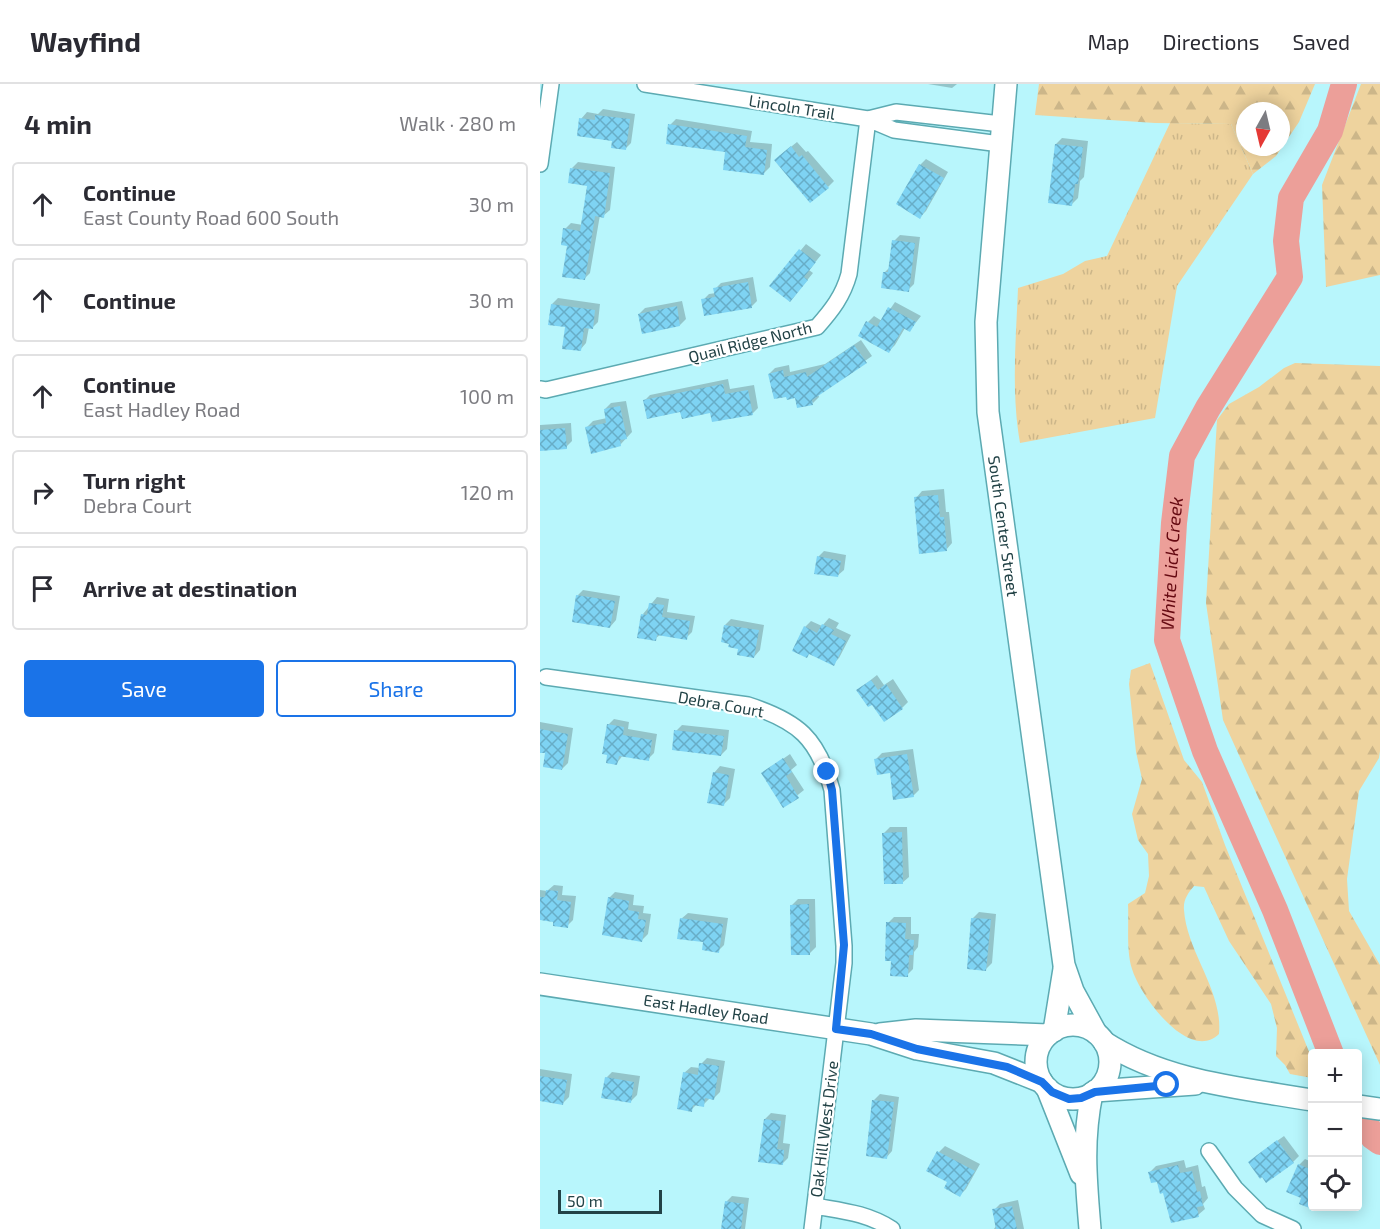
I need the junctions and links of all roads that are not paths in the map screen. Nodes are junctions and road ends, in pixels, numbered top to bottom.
1 (551, 84) edge
2 (645, 84) edge
3 (1005, 84) edge
4 (868, 119) junction
5 (1001, 134) junction
6 (540, 164) edge
7 (540, 389) edge
8 (546, 678) dead end
9 (1064, 965) junction
10 (540, 984) edge
11 (836, 1029) junction
12 (1051, 1033) junction
13 (871, 1034) junction
14 (1100, 1037) junction
15 (1208, 1083) junction
16 (1044, 1085) junction
17 (1094, 1092) junction
18 (1308, 1099) edge
19 (1362, 1107) edge
20 (1380, 1109) edge
21 (1209, 1151) dead end
22 (1086, 1185) junction
23 (815, 1206) junction
24 (1260, 1222) edge
25 (812, 1229) edge
26 (892, 1229) edge
27 (1090, 1229) edge
28 (1293, 1229) edge

1 - 6 street
2 - 4 street, Lincoln Trail
3 - 5 main road, South Center Street
4 - 5 street, Lincoln Trail
4 - 7 street, Quail Ridge North
5 - 9 main road, South Center Street
8 - 11 street, Debra Court
9 - 12 main road, South Center Street
9 - 14 main road, South Center Street
10 - 11 main road, East Hadley Road
11 - 13 main road, East Hadley Road
11 - 23 street, Oak Hill West Drive
12 - 13 main road, East Hadley Road
12 - 14 main road
12 - 16 main road
13 - 16 main road, East Hadley Road
14 - 15 main road
14 - 17 main road
15 - 17 main road
15 - 18 main road
16 - 17 main road
16 - 22 main road
17 - 22 main road
19 - 20 main road
21 - 24 street
22 - 27 main road
23 - 25 street, Oak Hill West Drive
23 - 26 street
24 - 28 street

